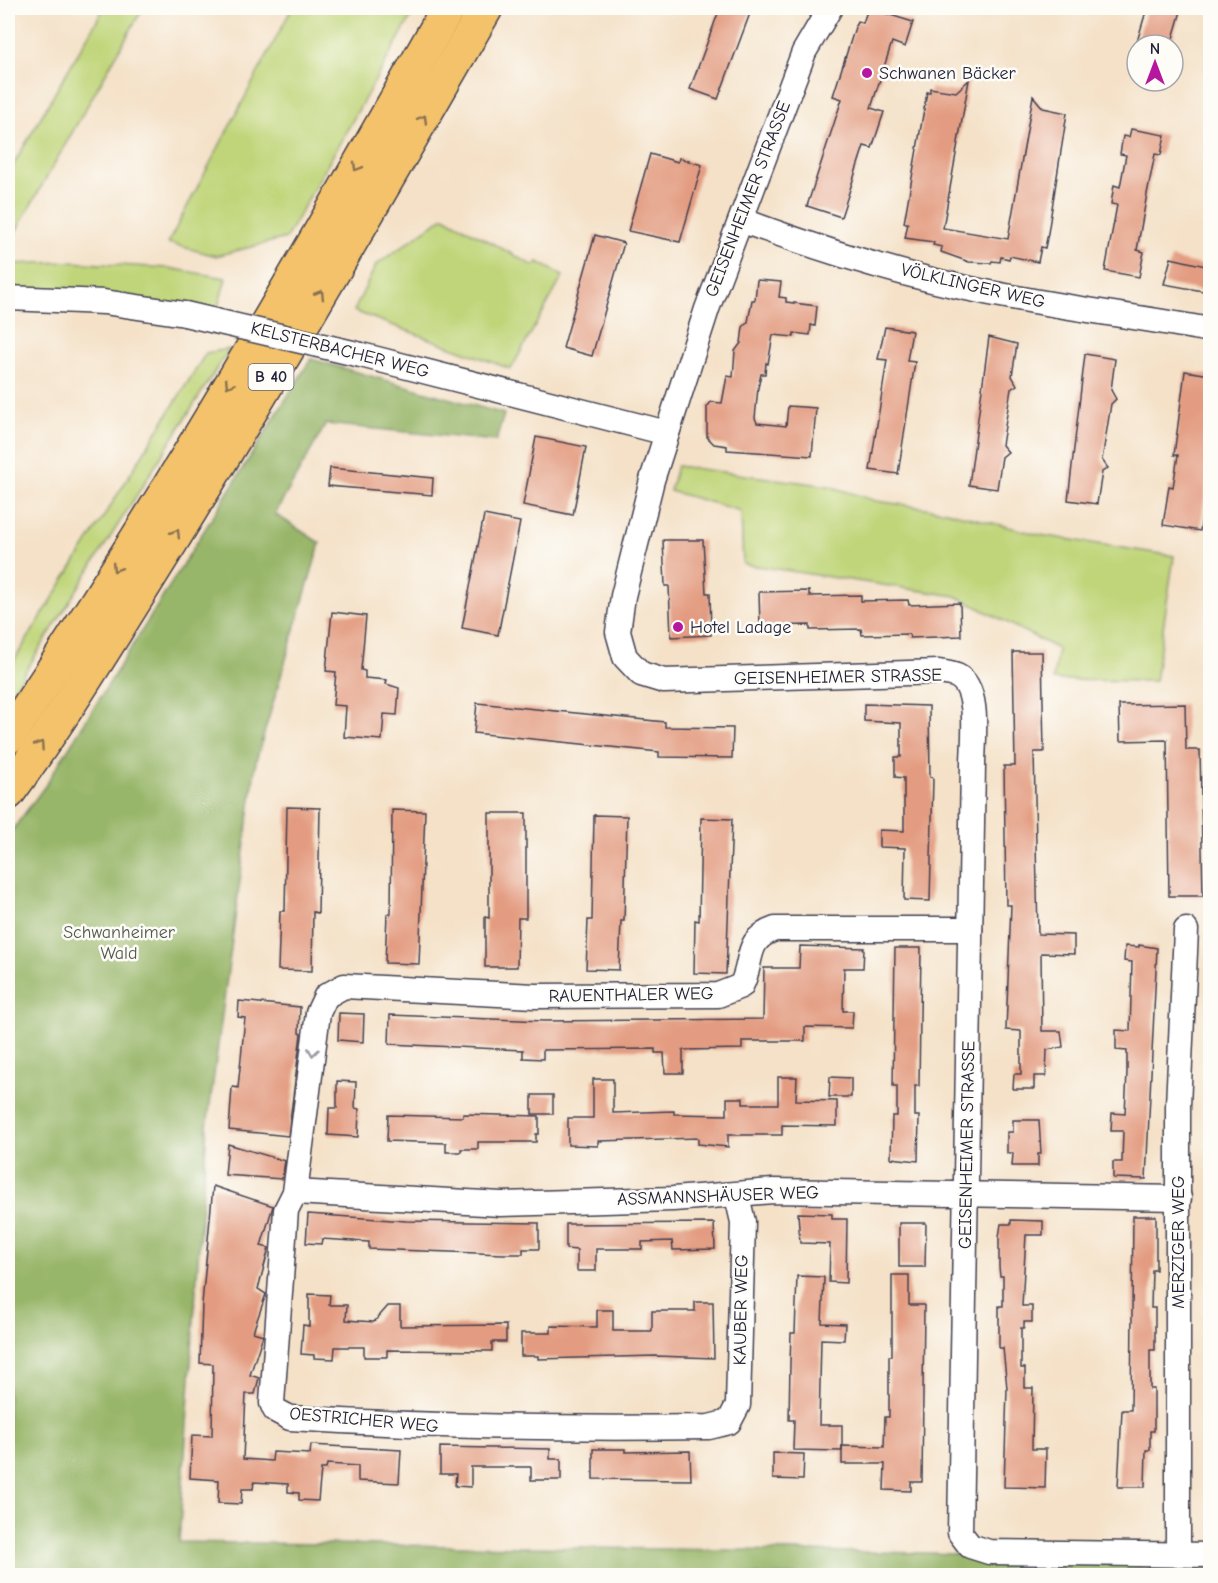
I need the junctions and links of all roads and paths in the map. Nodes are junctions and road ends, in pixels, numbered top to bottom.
1 (448, 8) edge
2 (486, 8) edge
3 (830, 8) edge
4 (741, 220) junction
5 (8, 298) edge
6 (1210, 330) edge
7 (667, 433) junction
8 (8, 737) edge
9 (8, 794) edge
10 (970, 928) junction
11 (1186, 930) dead end
12 (326, 996) joint
13 (295, 1192) junction
14 (965, 1195) junction
15 (737, 1196) junction
16 (1179, 1198) junction
17 (729, 1422) joint
18 (1178, 1555) junction
19 (1210, 1555) edge

1 -> 8 highway, B 40
9 -> 2 highway, B 40
3 - 4 street, GEISENHEIMER STRASSE
4 - 6 street, VÖLKLINGER WEG
4 - 7 street, GEISENHEIMER STRASSE
5 - 7 street, KELSTERBACHER WEG, bridge
7 - 10 street, GEISENHEIMER STRASSE
10 - 12 street, RAUENTHALER WEG
10 - 14 street, GEISENHEIMER STRASSE
11 - 16 street, MERZIGER WEG
12 -> 13 street, OESTRICHER WEG
13 - 15 street, ASSMANNSHÄUSER WEG
13 - 17 street, OESTRICHER WEG
14 - 15 street, ASSMANNSHÄUSER WEG
14 - 16 street, ASSMANNSHÄUSER WEG
14 - 18 street, GEISENHEIMER STRASSE
15 - 17 street, KAUBER WEG
16 - 18 street, MERZIGER WEG
18 - 19 street

